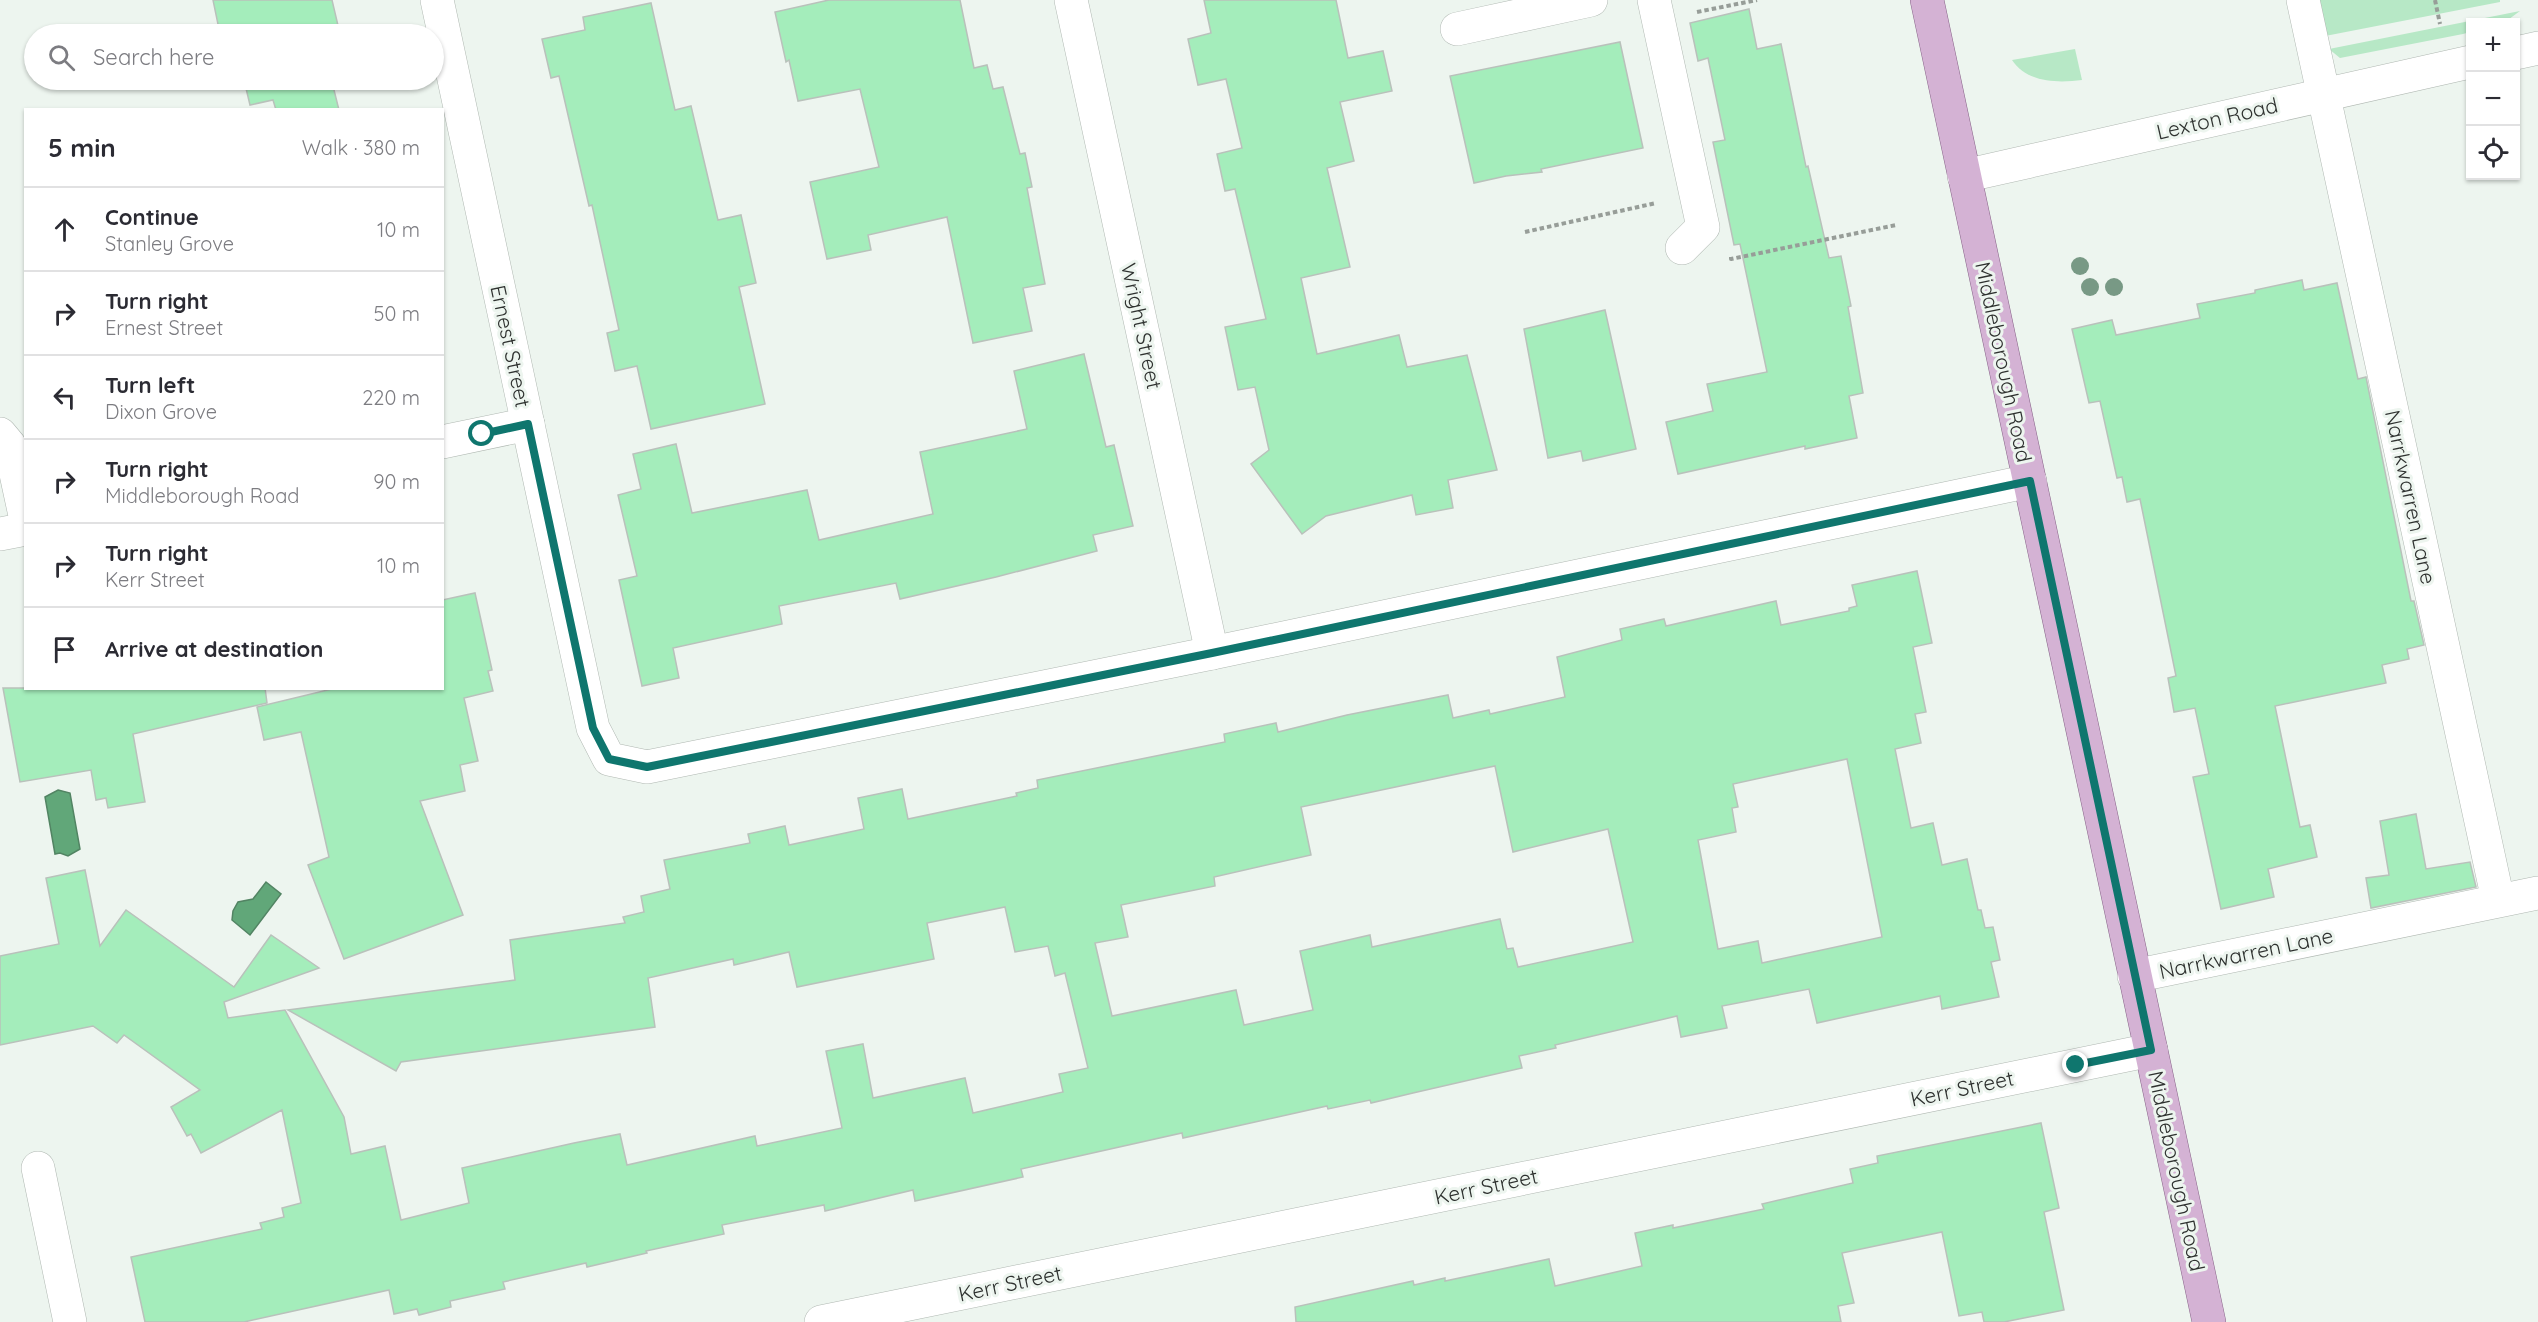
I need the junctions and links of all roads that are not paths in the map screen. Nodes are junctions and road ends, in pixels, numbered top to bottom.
1 (437, 0) edge
2 (1071, 0) edge
3 (1591, 0) edge
4 (1654, 0) edge
5 (1927, 0) edge
6 (2303, 0) edge
7 (442, 24) edge
8 (1457, 29) dead end
9 (444, 33) edge
10 (2538, 48) edge
11 (2520, 52) edge
12 (2466, 63) edge
13 (2323, 94) junction
14 (1964, 176) junction
15 (1682, 248) dead end
16 (528, 424) junction
17 (0, 434) edge
18 (444, 442) edge
19 (2030, 481) junction
20 (24, 511) edge
21 (24, 529) edge
22 (0, 534) edge
23 (1212, 653) junction
24 (2538, 893) edge
25 (2498, 900) junction
26 (2134, 976) junction
27 (2151, 1050) junction
28 (38, 1168) dead end
29 (70, 1322) edge
30 (820, 1322) edge
31 (2209, 1322) edge

1 - 7 street, Ernest Street
2 - 23 street, Wright Street
3 - 8 street
4 - 15 street
5 - 14 main road, Middleborough Road
6 - 13 street, Narrkwarren Lane
9 - 16 street, Ernest Street
10 - 11 street
12 - 13 street, Lexton Road
13 - 14 street, Lexton Road
13 - 25 street, Narrkwarren Lane
14 - 19 main road, Middleborough Road
16 - 18 street
16 - 23 street, Ernest Street
17 - 20 street
19 - 23 street
19 - 26 main road, Middleborough Road
21 - 22 street
24 - 25 street, Narrkwarren Lane
25 - 26 street, Narrkwarren Lane
26 - 27 main road, Middleborough Road
27 - 30 street, Kerr Street
27 - 31 main road, Middleborough Road
28 - 29 street

